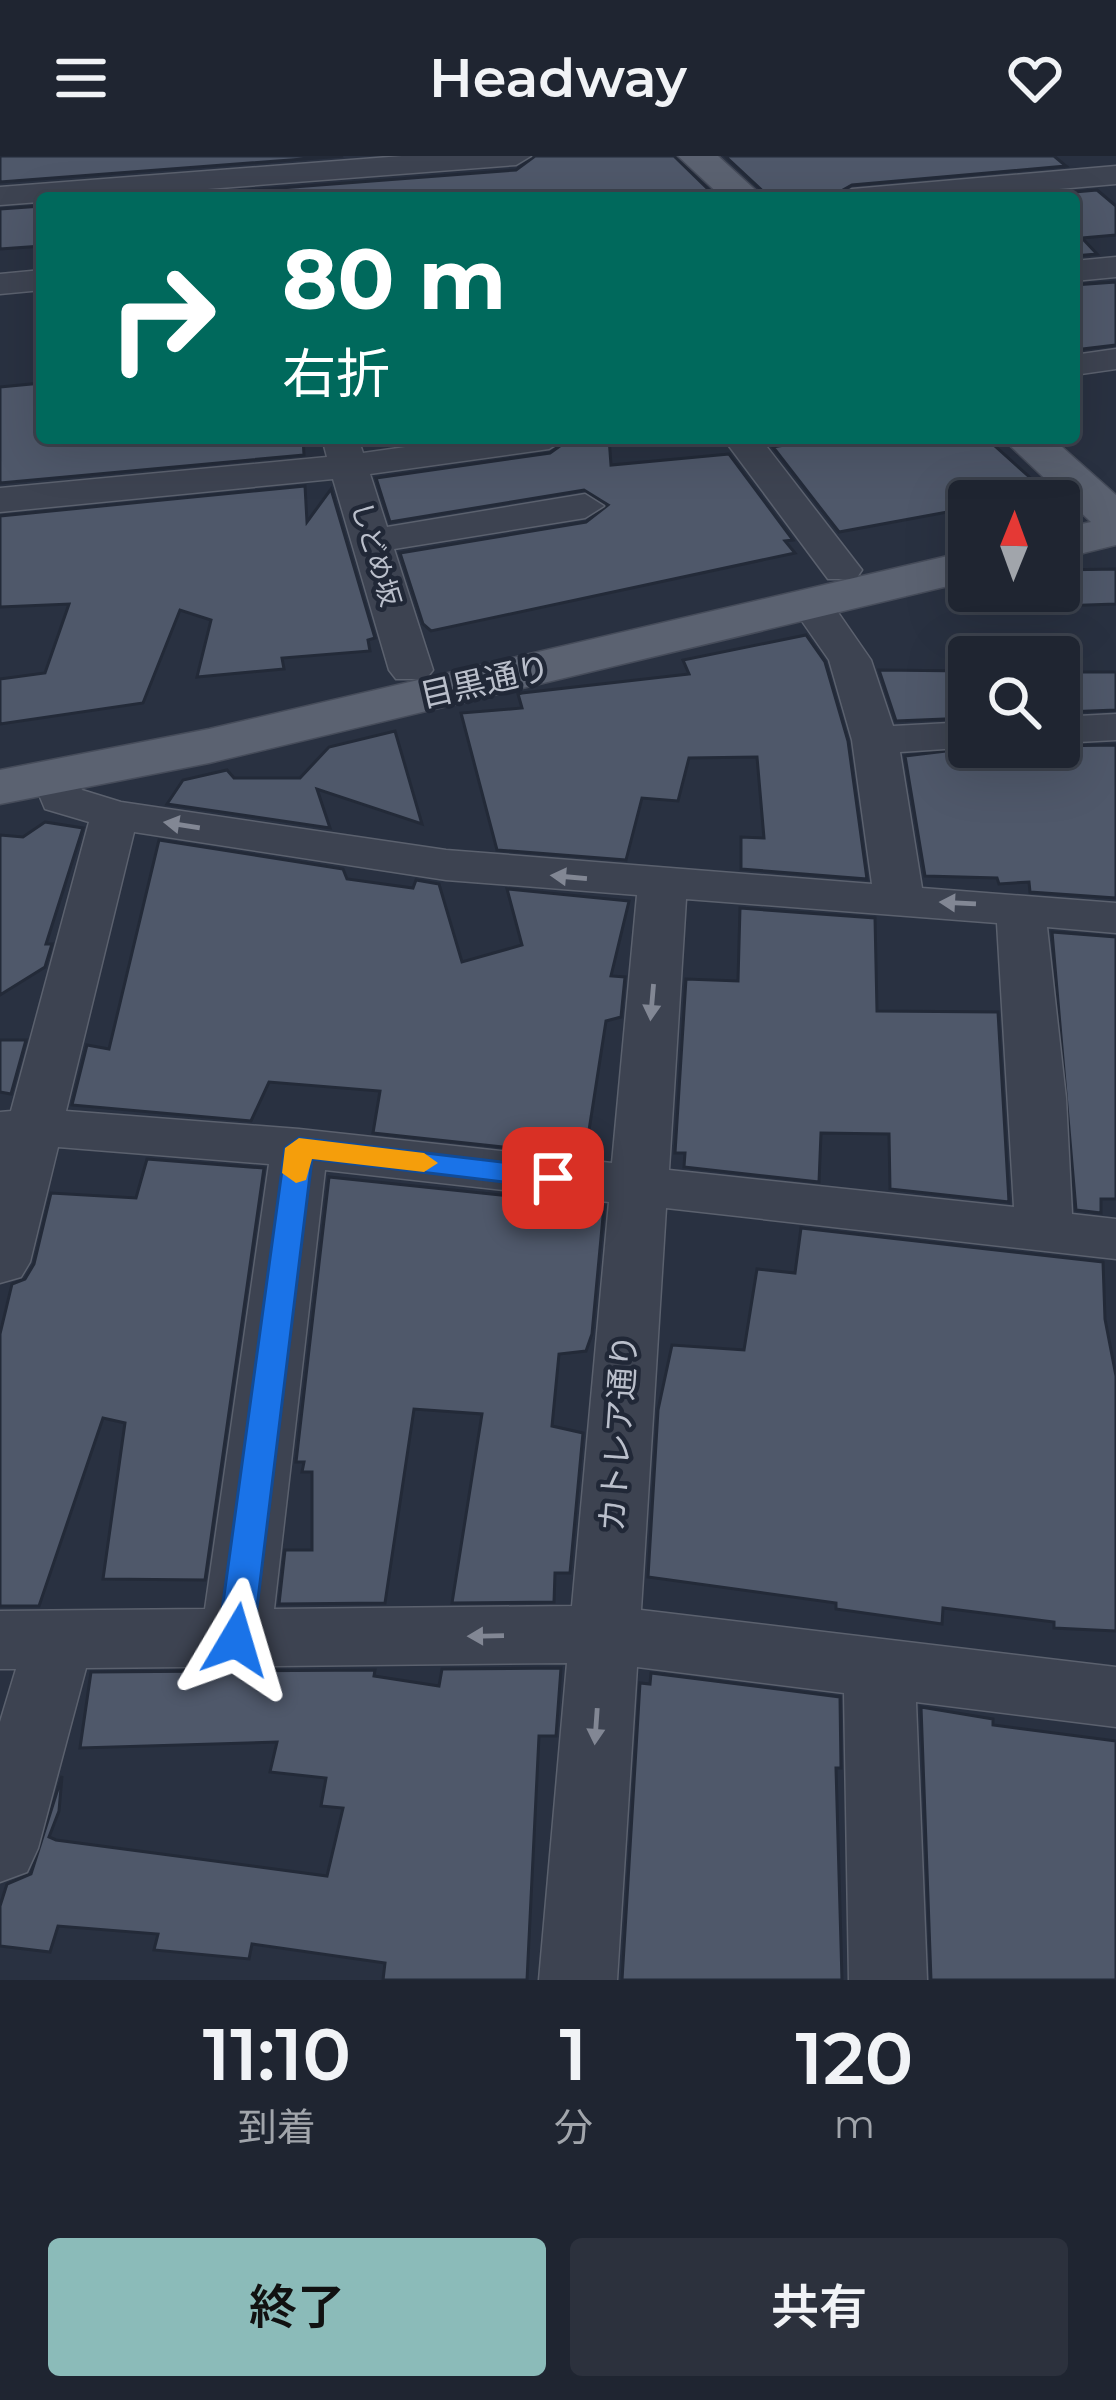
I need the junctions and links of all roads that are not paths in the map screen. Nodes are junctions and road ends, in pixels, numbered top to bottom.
1 (73, 156) edge
2 (516, 156) edge
3 (696, 156) edge
4 (1116, 175) edge
5 (252, 177) edge
6 (1116, 188) edge
7 (79, 190) junction
8 (53, 192) edge
9 (738, 192) edge
10 (921, 192) edge
11 (1068, 192) edge
12 (36, 193) edge
13 (0, 196) edge
14 (36, 266) edge
15 (1116, 267) edge
16 (0, 269) edge
17 (1080, 270) edge
18 (36, 281) edge
19 (0, 284) edge
20 (1116, 359) edge
21 (1080, 364) edge
22 (462, 444) edge
23 (744, 444) edge
24 (1031, 444) edge
25 (345, 452) edge
26 (0, 500) edge
27 (585, 506) dead end
28 (1102, 516) edge
29 (372, 541) junction
30 (948, 548) edge
31 (948, 569) edge
32 (826, 587) junction
33 (411, 670) junction
34 (1116, 727) edge
35 (1080, 729) edge
36 (948, 736) edge
37 (875, 740) junction
38 (0, 756) edge
39 (55, 778) junction
40 (0, 787) edge
41 (115, 815) junction
42 (662, 886) junction
43 (898, 900) junction
44 (1020, 907) junction
45 (1116, 918) edge
46 (16, 1128) edge
47 (299, 1148) junction
48 (637, 1188) junction
49 (1044, 1231) junction
50 (1116, 1240) edge
51 (0, 1262) edge
52 (603, 1634) junction
53 (30, 1640) edge
54 (236, 1640) junction
55 (879, 1668) junction
56 (1116, 1697) edge
57 (0, 1848) edge
58 (578, 1980) edge
59 (888, 1980) edge

1 - 7 street
2 - 5 street
3 - 9 main road
4 - 10 street
5 - 7 street
6 - 11 street
7 - 8 street
12 - 13 street
14 - 16 street
15 - 17 street
18 - 19 street
20 - 21 street
22 - 25 street
23 - 32 street
24 - 28 main road
25 - 26 street
25 - 29 street, しどめ坂
27 - 29 street
29 - 33 street, しどめ坂
30 - 32 main road, 目黒通り
31 - 32 main road, 目黒通り
32 - 33 main road, 目黒通り
32 - 37 street
32 - 39 main road, 目黒通り
33 - 38 main road, 目黒通り
34 - 35 street
36 - 37 street
37 - 43 street
39 - 40 main road, 目黒通り
39 - 41 street
42 -> 41 street
41 - 46 street
42 - 43 street
42 -> 48 street, カトレア通り
44 -> 43 street
44 - 45 street
44 - 49 street
46 - 47 street
46 - 51 street
47 - 48 street
47 - 54 street
48 - 49 street
48 - 52 street, カトレア通り
49 - 50 street
52 -> 54 street
52 - 55 street
52 -> 58 street, カトレア通り
53 - 54 street
53 - 57 street
55 - 56 street
55 - 59 street

